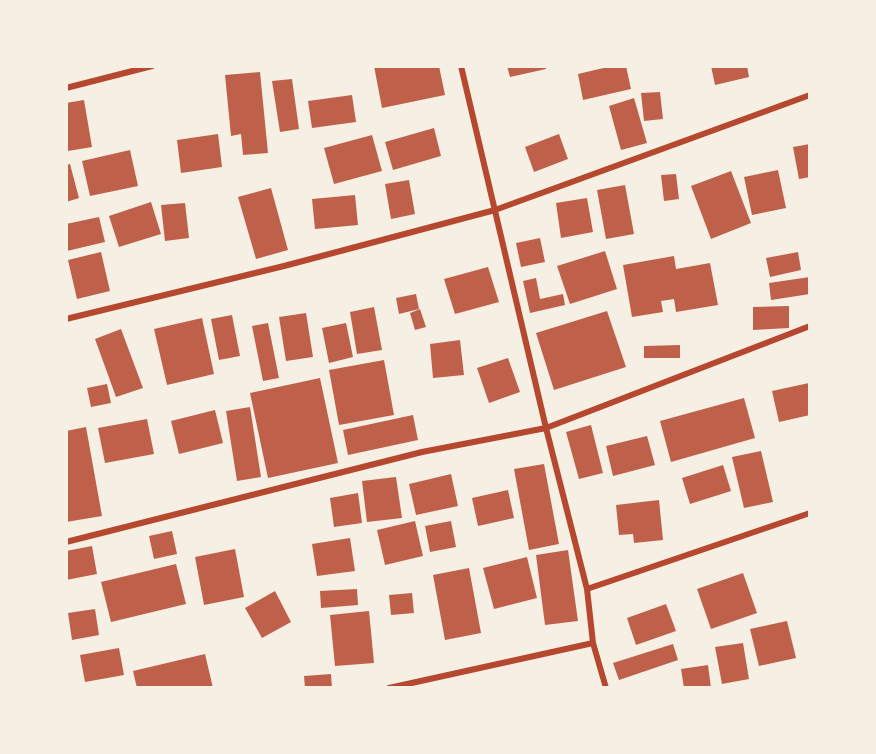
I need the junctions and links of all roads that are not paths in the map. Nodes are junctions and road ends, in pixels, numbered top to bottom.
1 (152, 66) edge
2 (461, 66) edge
3 (66, 88) edge
4 (810, 95) edge
5 (495, 210) junction
6 (66, 319) edge
7 (810, 326) edge
8 (546, 428) junction
9 (810, 513) edge
10 (66, 542) edge
11 (587, 589) junction
12 (593, 643) junction
13 (389, 688) edge
14 (606, 688) edge

1 - 3 street
2 - 5 street
4 - 5 street
5 - 6 street
5 - 8 street
7 - 8 street
8 - 10 street
8 - 11 street
9 - 11 street
11 - 12 street
12 - 13 street
12 - 14 street

